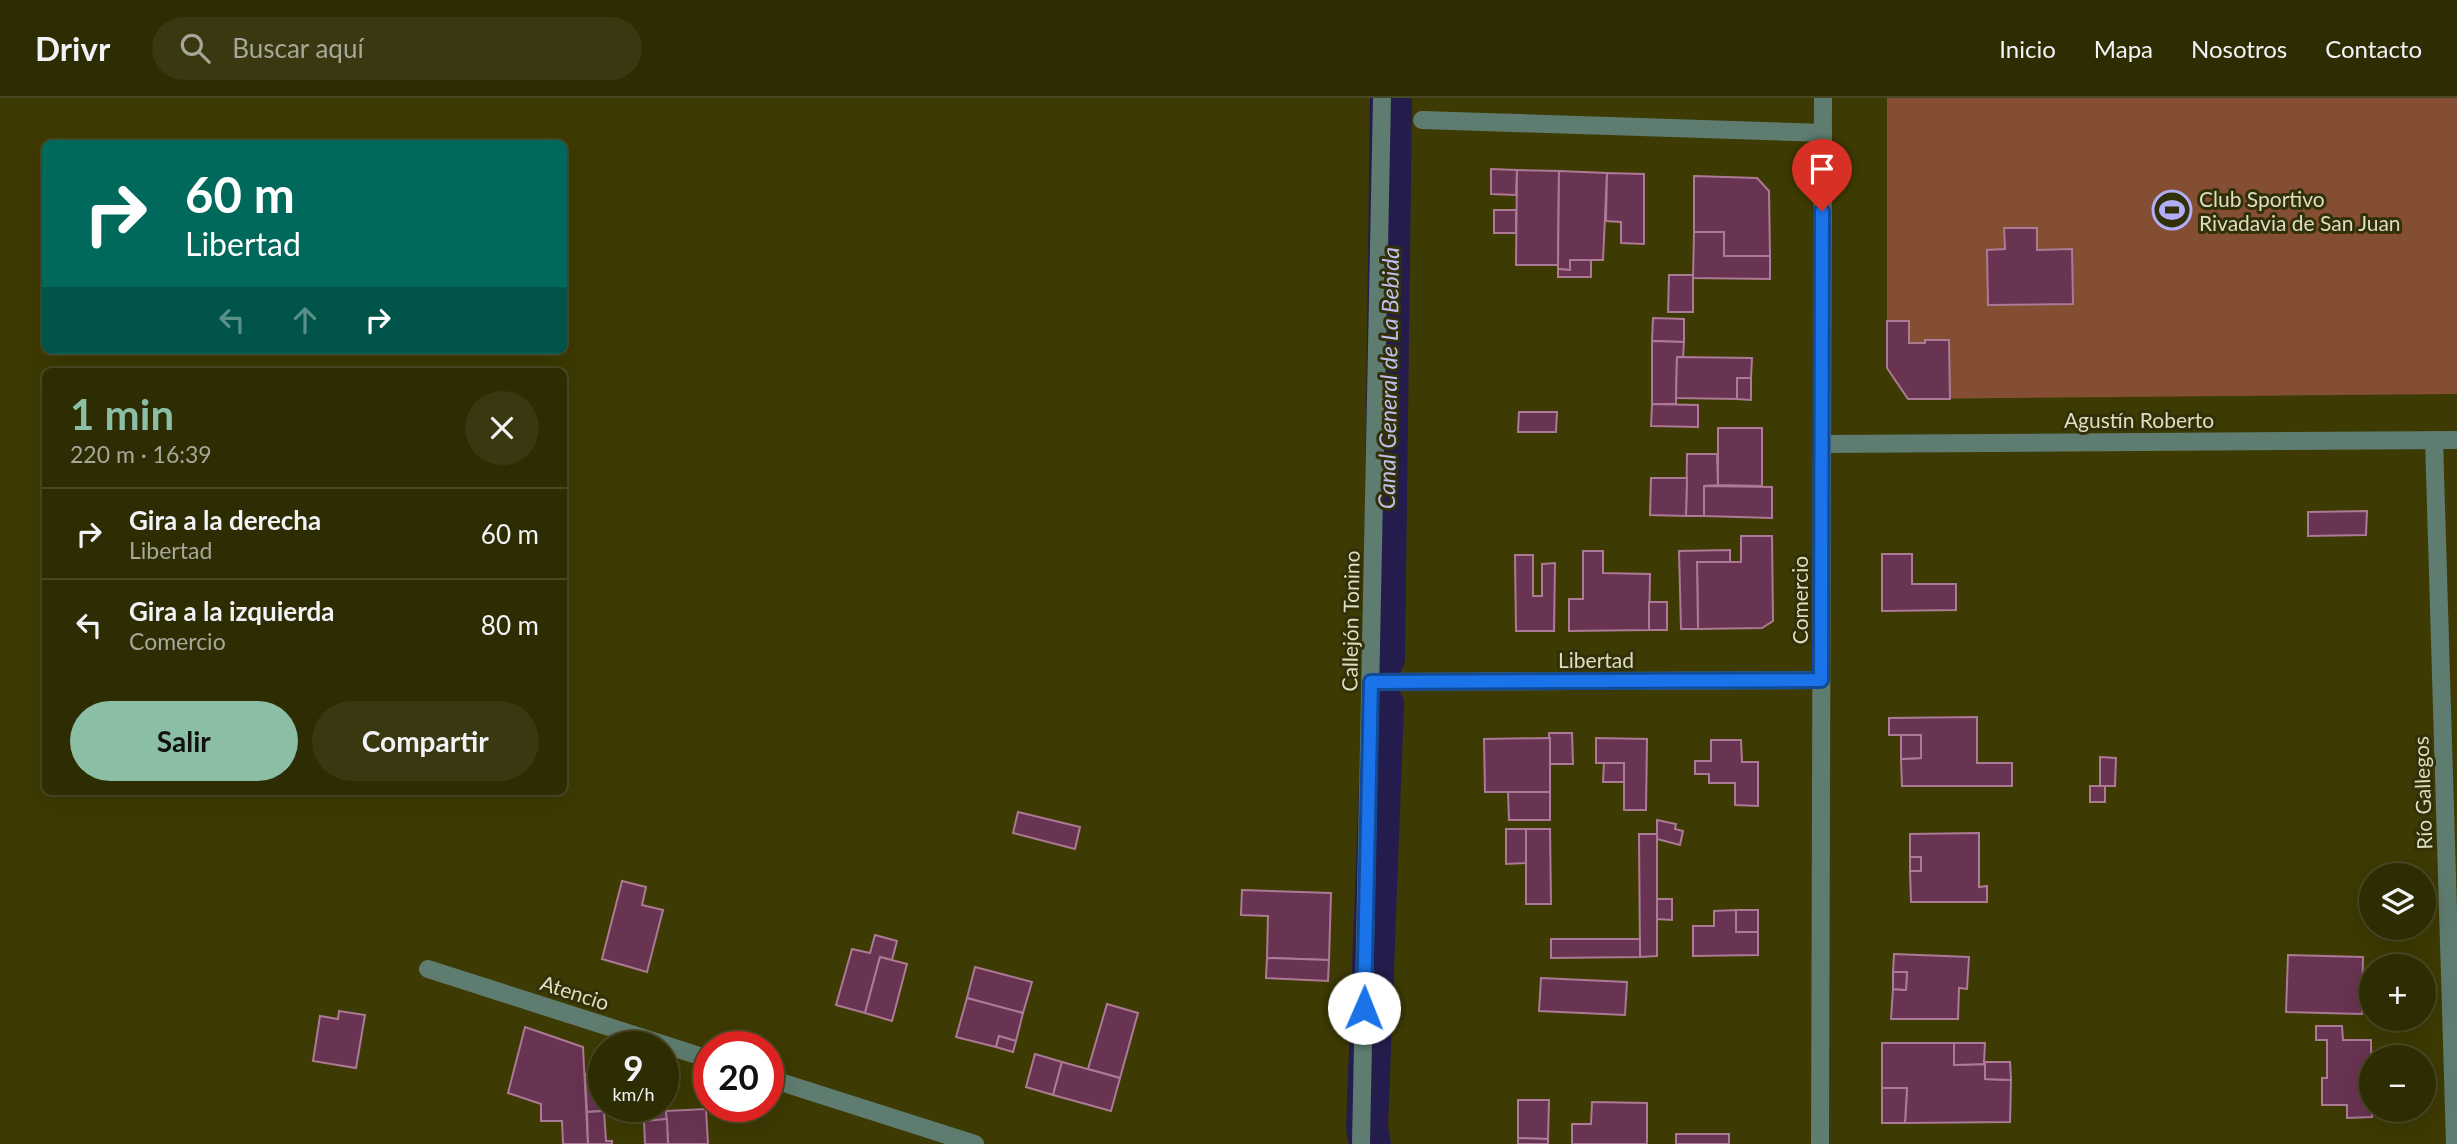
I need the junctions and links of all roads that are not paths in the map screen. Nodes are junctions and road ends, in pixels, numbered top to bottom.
1 (1382, 98) edge
2 (1823, 98) edge
3 (1422, 120) dead end
4 (1823, 133) junction
5 (2434, 440) junction
6 (2457, 440) edge
7 (1822, 444) junction
8 (1821, 680) junction
9 (1371, 682) junction
10 (428, 969) dead end
11 (693, 1054) edge
12 (784, 1083) edge
13 (975, 1144) edge
14 (1361, 1144) edge
15 (1820, 1144) edge
16 (2455, 1144) edge

1 - 9 street, Callejón Tonino
2 - 4 street, Comercio
3 - 4 street
4 - 7 street, Comercio
5 - 6 street, Agustín Roberto
5 - 7 street, Agustín Roberto
5 - 16 street, Río Gallegos
7 - 8 street, Comercio
8 - 9 street, Libertad
8 - 15 street, Comercio
9 - 14 street, Callejón Tonino
10 - 11 street, Atencio
12 - 13 street

